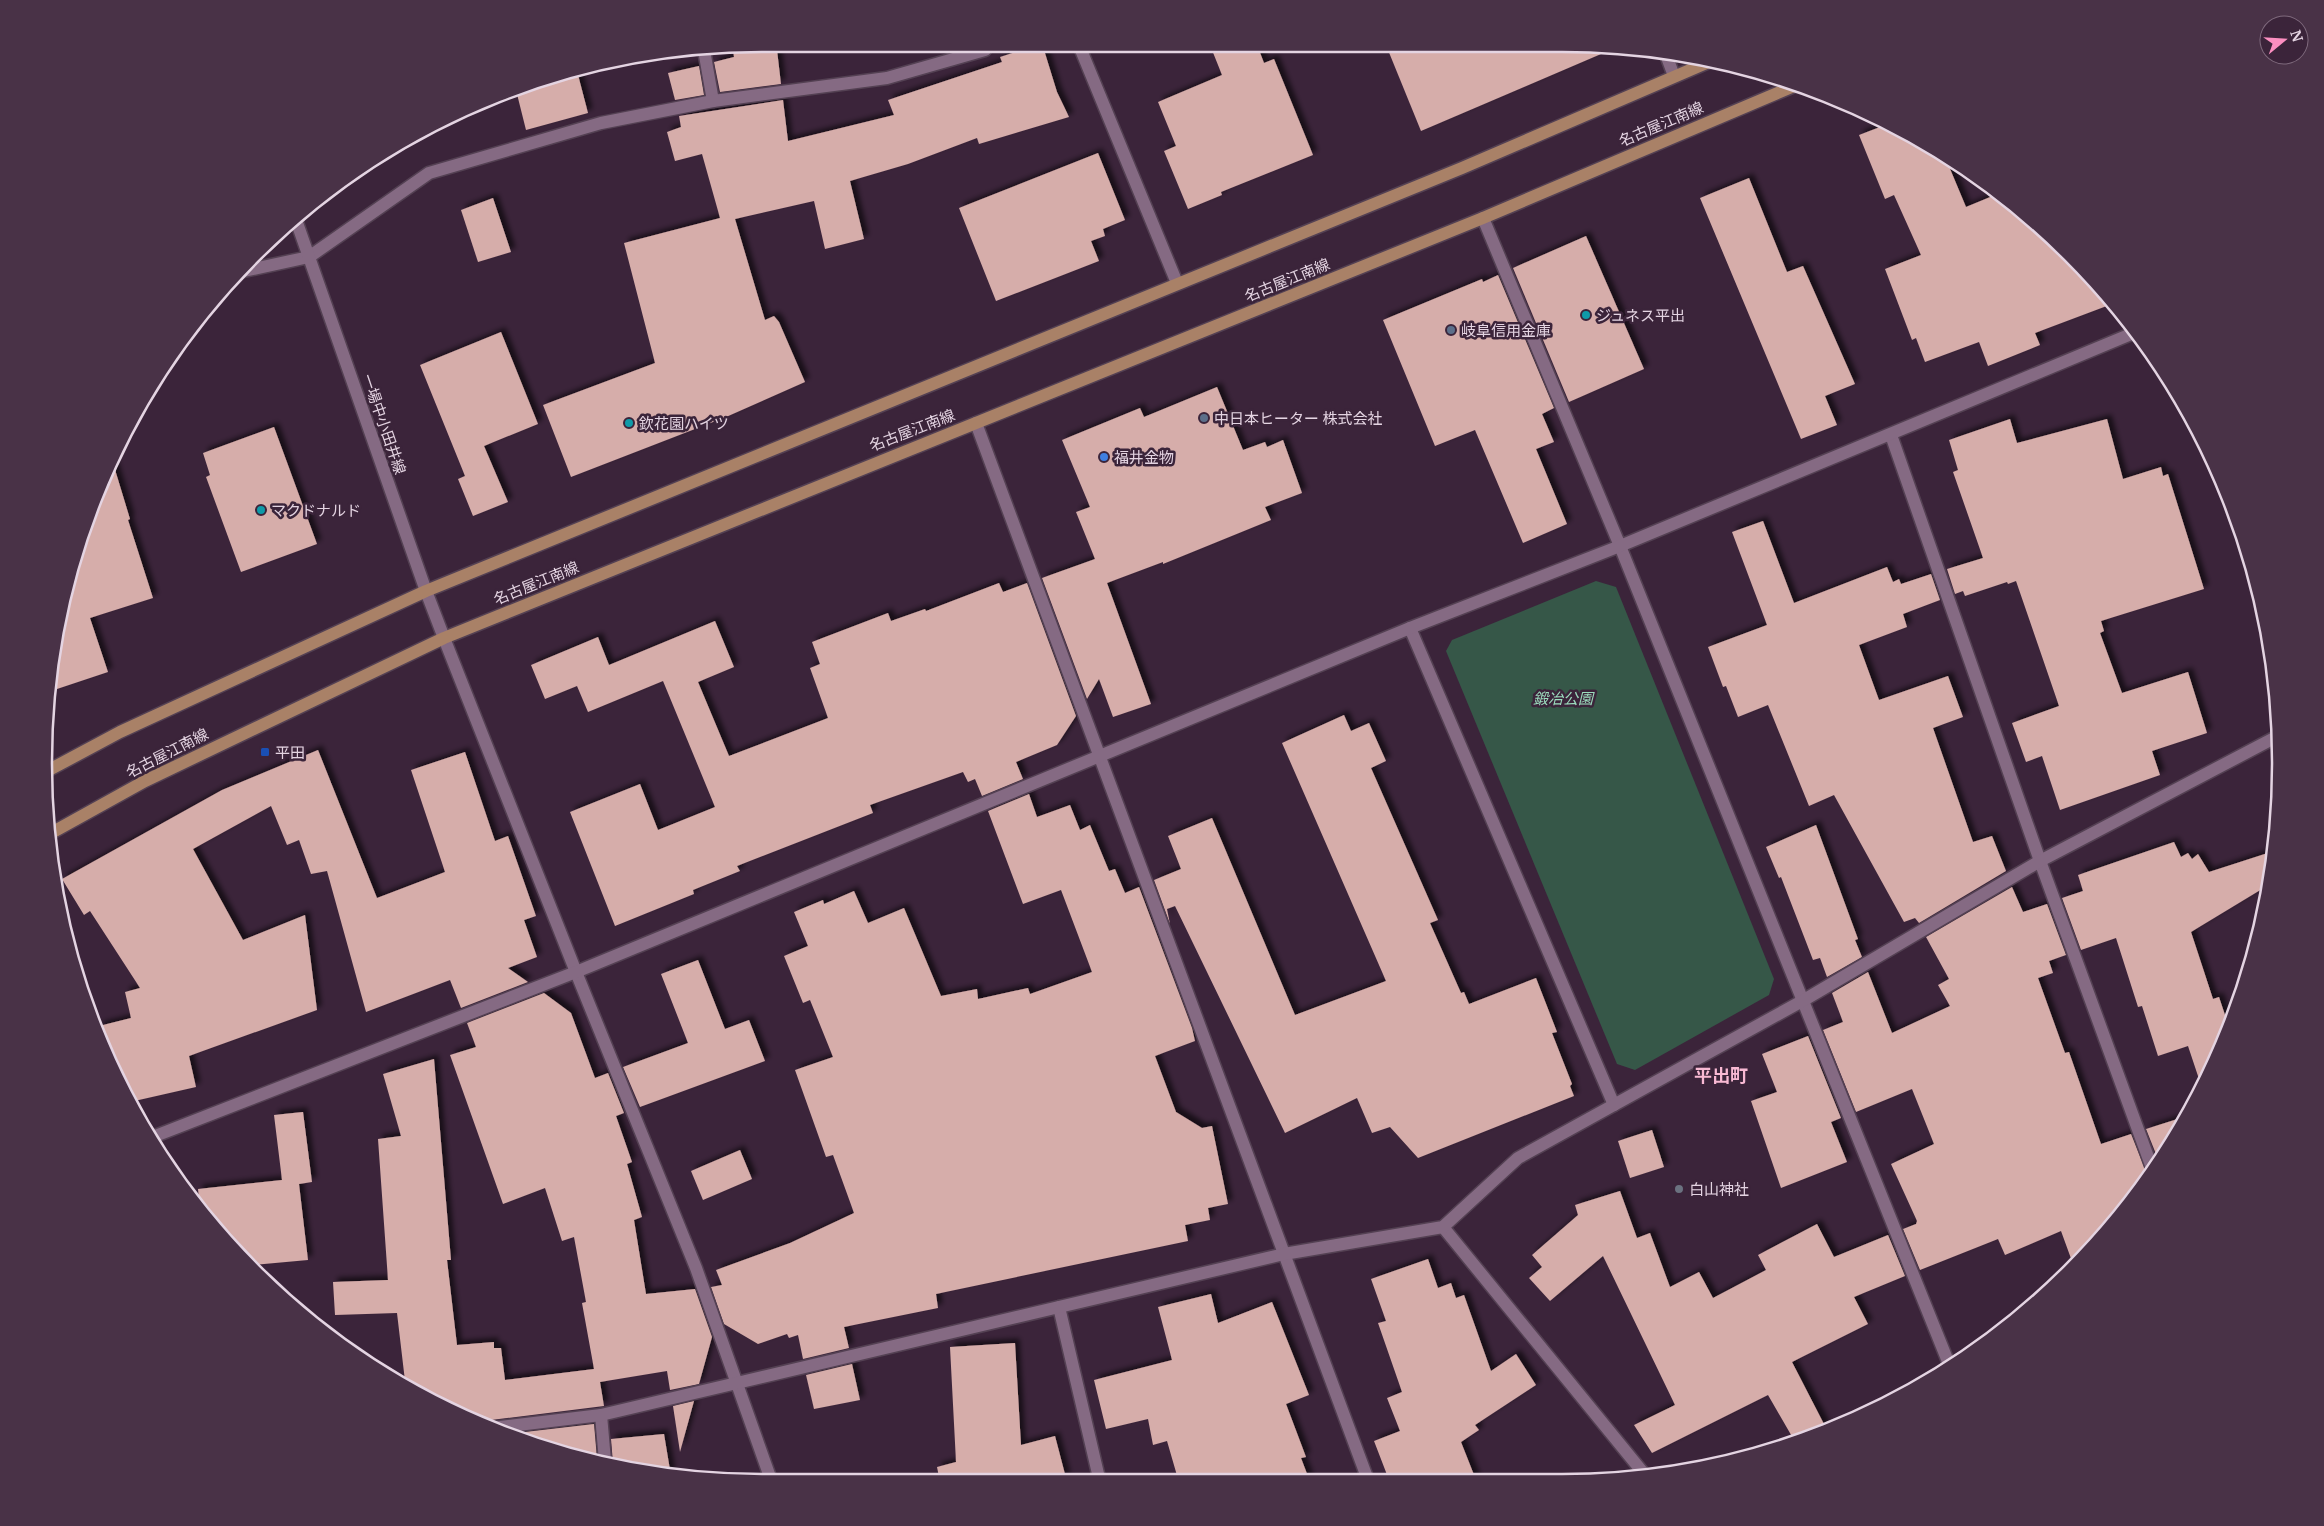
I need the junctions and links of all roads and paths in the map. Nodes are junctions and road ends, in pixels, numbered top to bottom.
1 (978, 52) edge
2 (1081, 52) edge
3 (705, 55) edge
4 (1668, 61) edge
5 (1699, 66) edge
6 (1674, 76) junction
7 (1786, 89) edge
8 (713, 101) junction
9 (1484, 218) junction
10 (298, 226) edge
11 (309, 257) junction
12 (254, 269) edge
13 (1177, 283) junction
14 (2129, 335) edge
15 (976, 423) junction
16 (1891, 435) junction
17 (1620, 546) junction
18 (426, 591) junction
19 (1410, 628) junction
20 (444, 638) junction
21 (2271, 740) edge
22 (1099, 755) junction
23 (52, 768) edge
24 (56, 830) edge
25 (2040, 861) junction
26 (576, 972) junction
27 (1804, 1000) junction
28 (1614, 1105) junction
29 (158, 1135) edge
30 (2150, 1161) edge
31 (1443, 1227) junction
32 (1284, 1254) junction
33 (1059, 1306) junction
34 (1948, 1359) edge
35 (736, 1383) junction
36 (601, 1416) junction
37 (509, 1426) edge
38 (604, 1455) edge
39 (1640, 1468) edge
40 (769, 1474) edge
41 (1099, 1474) edge
42 (1366, 1474) edge

1 - 8 street
2 - 13 street
3 - 8 street
4 - 6 street
5 - 6 main road
6 - 13 main road
7 - 9 main road, 名古屋江南線
8 - 11 street
9 - 15 main road, 名古屋江南線
9 - 17 street
10 - 11 street, 一場中小田井線
11 - 12 street
11 - 18 street, 一場中小田井線
13 - 18 main road
14 - 16 street
15 - 20 main road, 名古屋江南線
15 - 22 street
16 - 17 street
16 - 25 street
17 - 19 street
17 - 27 street
18 - 20 street, 一場中小田井線
18 - 23 main road
19 - 22 street
19 - 28 street
20 - 24 main road, 名古屋江南線
20 - 26 street, 一場中小田井線
21 - 25 street
22 - 26 street
22 - 32 street
25 - 27 street
25 - 30 street
26 - 29 street
26 - 35 street, 一場中小田井線
27 - 28 street
27 - 34 street
28 - 31 street
31 - 32 street
31 - 39 street
32 - 33 street
32 - 42 street
33 - 35 street
33 - 41 street
35 - 36 street
35 - 40 street, 一場中小田井線
36 - 37 street
36 - 38 street

